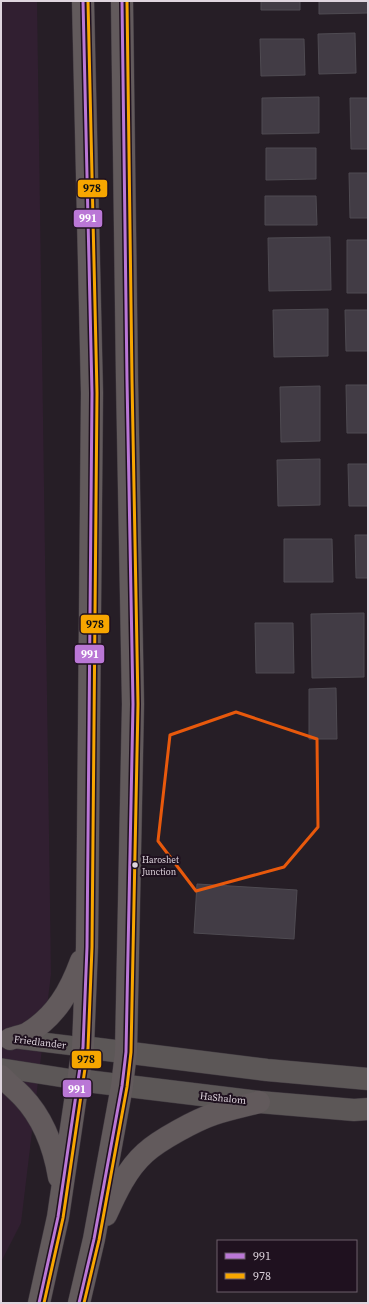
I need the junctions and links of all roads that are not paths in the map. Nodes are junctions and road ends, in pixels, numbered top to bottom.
1 (83, 1) edge
2 (122, 1) edge
3 (87, 947) junction
4 (5, 1038) edge
5 (83, 1048) junction
6 (126, 1052) junction
7 (1, 1068) edge
8 (1, 1076) edge
9 (368, 1079) edge
10 (78, 1080) junction
11 (122, 1086) junction
12 (259, 1102) junction
13 (368, 1109) edge
14 (62, 1193) junction
15 (94, 1239) junction
16 (39, 1303) edge
17 (79, 1303) edge

1 - 3 highway
2 - 6 highway
3 - 4 highway
3 - 5 highway
4 - 5 street, Friedlander
5 - 6 street, Friedlander
5 - 10 highway
6 - 9 street
6 - 11 highway
7 - 10 street
8 - 14 highway
10 - 11 street, HaShalom
10 - 14 highway
11 - 12 street, HaShalom
11 - 15 highway
12 - 13 street, HaShalom
12 - 15 highway
14 - 16 highway
15 - 17 highway

